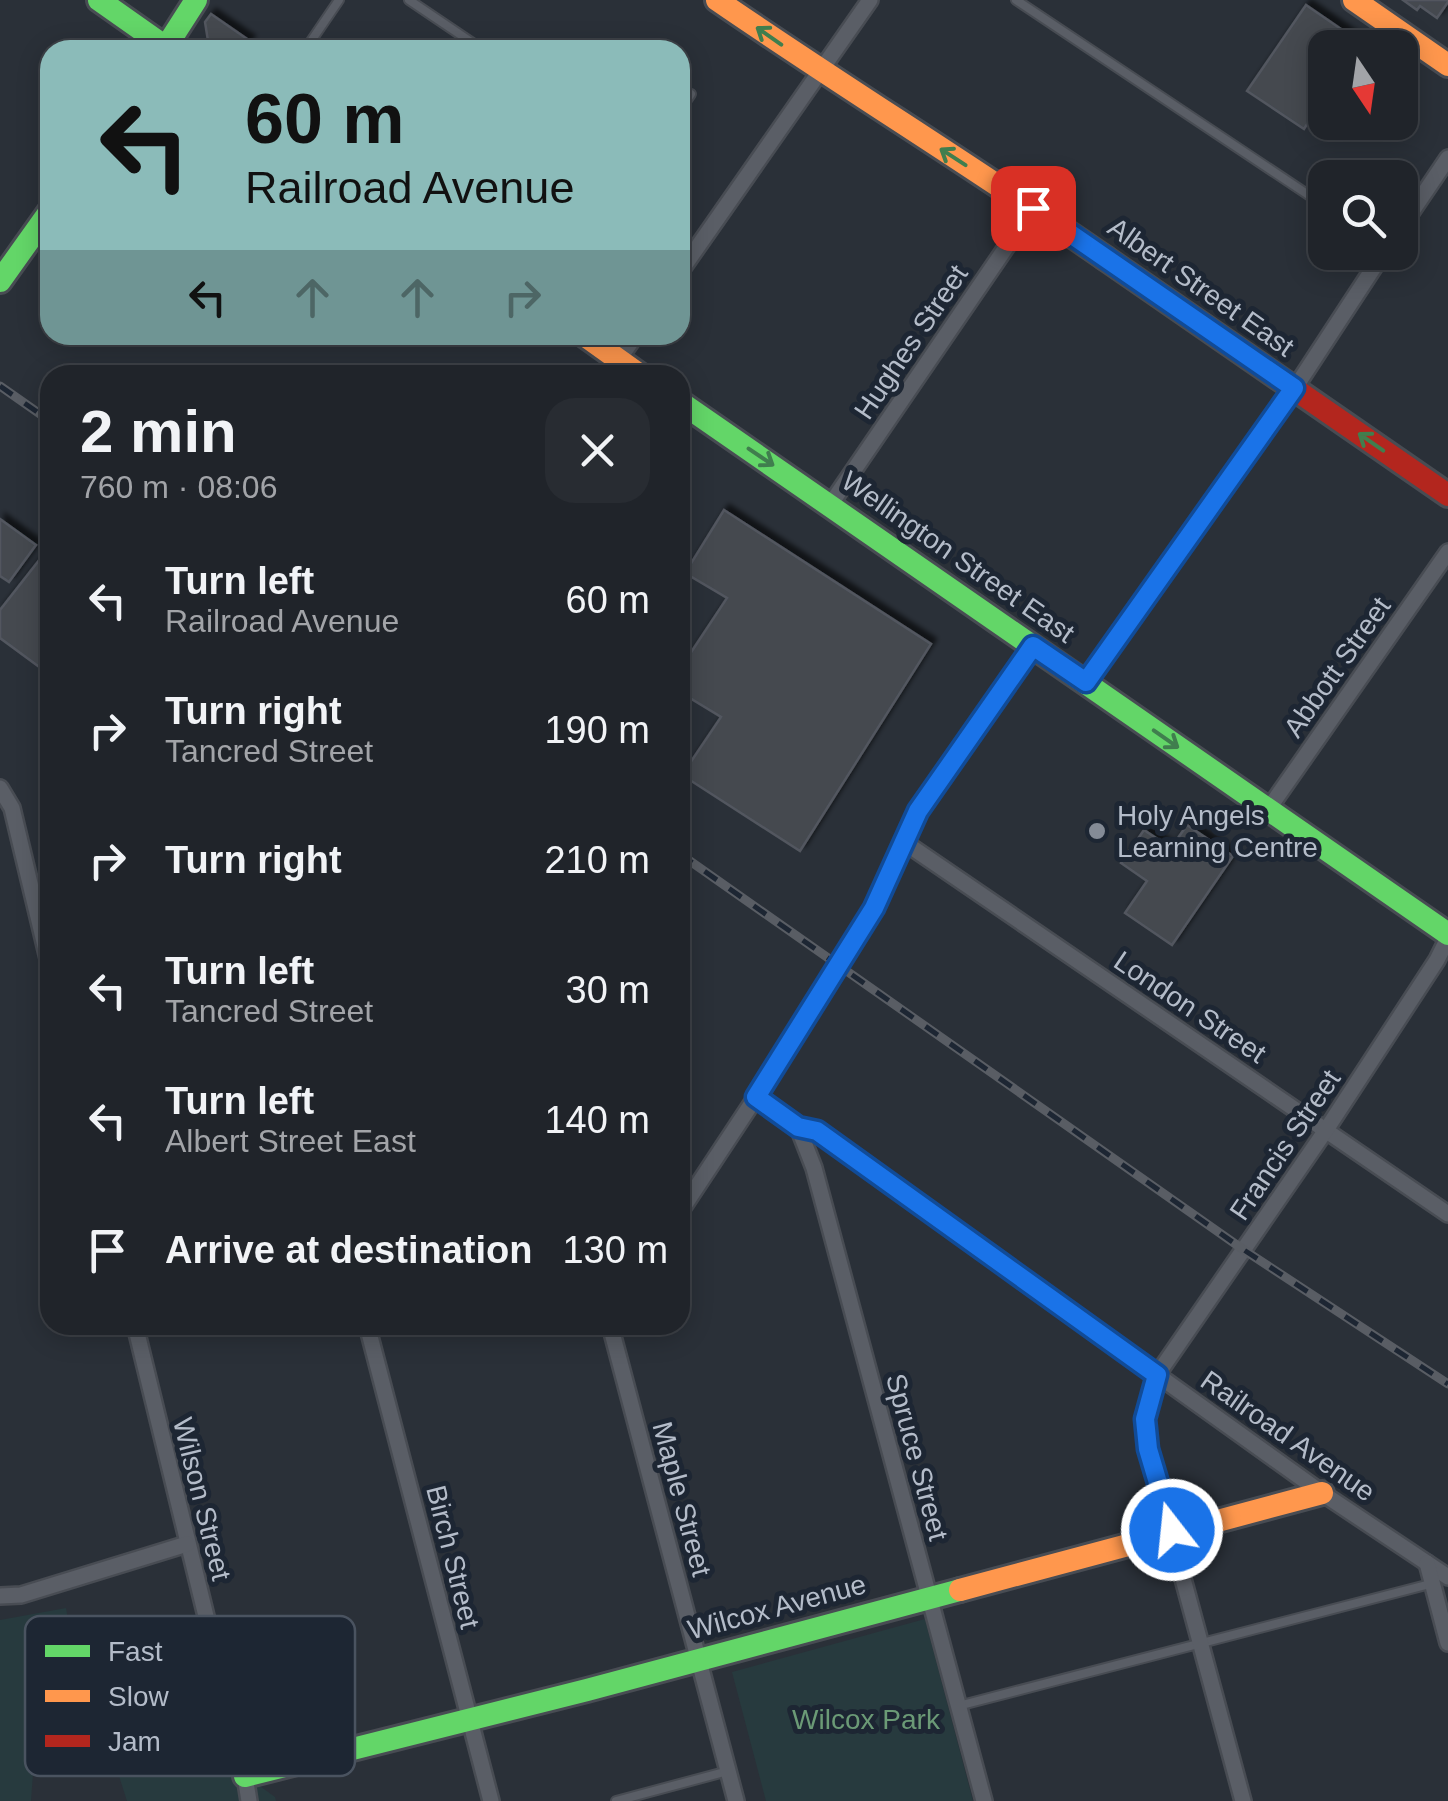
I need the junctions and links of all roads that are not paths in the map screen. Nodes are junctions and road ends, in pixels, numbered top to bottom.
1 (98, 0) edge
2 (196, 0) edge
3 (339, 0) edge
4 (409, 0) edge
5 (717, 0) edge
6 (870, 0) edge
7 (1016, 0) edge
8 (1354, 0) edge
9 (154, 40) edge
10 (172, 40) edge
11 (312, 40) edge
12 (468, 40) edge
13 (1448, 65) edge
14 (820, 71) junction
15 (1448, 158) edge
16 (1308, 195) edge
17 (1418, 202) edge
18 (1033, 208) junction
19 (40, 225) edge
20 (690, 258) edge
21 (1372, 270) edge
22 (0, 282) edge
23 (598, 345) edge
24 (629, 345) edge
25 (618, 360) junction
26 (625, 365) edge
27 (1294, 388) junction
28 (690, 409) edge
29 (1448, 495) edge
30 (830, 504) junction
31 (1448, 552) edge
32 (1033, 646) junction
33 (1086, 682) junction
34 (0, 788) edge
35 (1267, 810) junction
36 (904, 842) junction
37 (40, 926) edge
38 (1448, 936) edge
39 (756, 1097) junction
40 (798, 1127) junction
41 (1326, 1130) junction
42 (690, 1197) edge
43 (1448, 1214) edge
44 (137, 1335) edge
45 (371, 1335) edge
46 (613, 1335) edge
47 (1157, 1375) junction
48 (1322, 1493) junction
49 (1172, 1530) junction
50 (187, 1544) junction
51 (1443, 1581) edge
52 (0, 1596) edge
53 (929, 1598) junction
54 (205, 1616) edge
55 (1202, 1643) junction
56 (1448, 1644) edge
57 (698, 1659) junction
58 (958, 1706) junction
59 (470, 1722) junction
60 (355, 1750) edge
61 (728, 1772) junction
62 (245, 1776) edge
63 (249, 1801) edge
64 (491, 1801) edge
65 (616, 1801) edge
66 (736, 1801) edge
67 (984, 1801) edge
68 (1243, 1801) edge

1 - 9 main road
2 - 10 main road
3 - 11 lane
4 - 12 lane
14 -> 5 main road, Albert Street East
6 - 14 street
7 - 16 lane
8 - 13 main road
18 -> 14 main road, Albert Street East
14 - 20 street
15 - 17 street
18 - 27 main road, Albert Street East
18 - 30 street, Hughes Street
19 - 22 main road
21 - 27 street
23 - 25 main road
24 - 25 street
25 - 26 main road
29 -> 27 main road, Albert Street East
27 - 33 street
28 -> 30 main road, Wellington Street East
30 - 32 main road, Wellington Street East
31 - 35 street, Abbott Street
32 - 33 main road, Wellington Street East
32 - 36 street
33 -> 35 main road, Wellington Street East
34 - 37 street
35 - 38 main road, Wellington Street East
36 - 39 street
36 - 41 street, London Street
38 - 41 street, Francis Street
39 - 40 street, Railroad Avenue
39 - 42 street
40 - 47 street, Railroad Avenue
40 - 53 street, Spruce Street
41 - 43 street, London Street
41 - 47 street, Francis Street
44 - 50 street, Wilson Street
45 - 59 street, Birch Street
46 - 57 street, Maple Street
47 - 48 street, Railroad Avenue
47 - 49 street
48 - 49 main road, Wilcox Avenue
48 - 51 street, Railroad Avenue
49 - 53 main road, Wilcox Avenue
49 - 55 street
50 - 52 street
50 - 54 street, Wilson Street
51 - 55 lane
51 - 56 street
53 - 57 main road, Wilcox Avenue
53 - 58 street, Spruce Street
55 - 58 lane
55 - 68 street
57 - 59 main road, Wilcox Avenue
57 - 61 street, Maple Street
58 - 67 street, Spruce Street
59 - 60 main road, Wilcox Avenue
59 - 64 street, Birch Street
61 - 65 lane
61 - 66 street, Maple Street
62 - 63 street, Wilson Street

